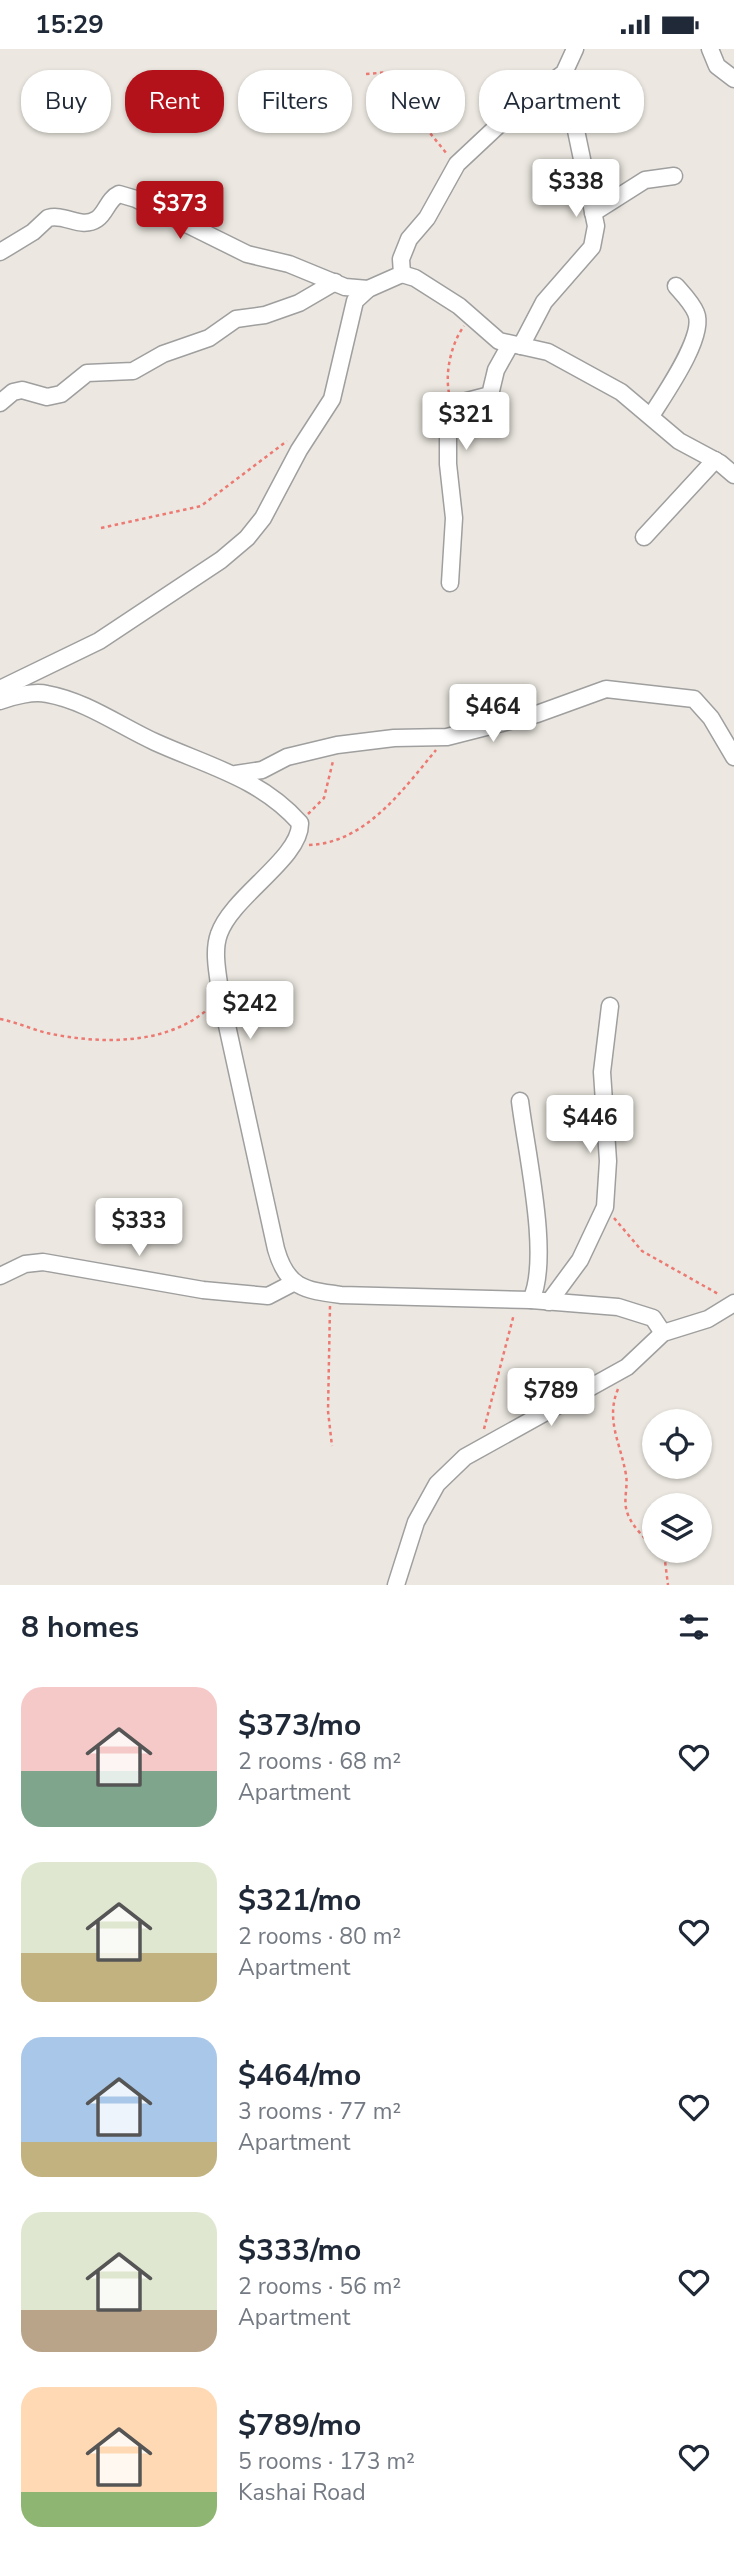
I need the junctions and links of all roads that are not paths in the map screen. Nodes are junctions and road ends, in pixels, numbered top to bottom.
1 (575, 49) edge
2 (710, 49) edge
3 (565, 70) edge
4 (734, 79) edge
5 (490, 133) edge
6 (577, 133) edge
7 (674, 176) dead end
8 (593, 212) junction
9 (0, 251) edge
10 (402, 275) junction
11 (335, 282) junction
12 (676, 286) dead end
13 (368, 289) junction
14 (516, 345) junction
15 (0, 403) edge
16 (651, 416) junction
17 (715, 460) junction
18 (734, 475) edge
19 (644, 537) dead end
20 (450, 583) dead end
21 (0, 689) edge
22 (0, 701) edge
23 (734, 757) edge
24 (236, 774) junction
25 (610, 1006) dead end
26 (520, 1101) dead end
27 (0, 1260) edge
28 (24, 1264) junction
29 (0, 1276) edge
30 (293, 1283) junction
31 (524, 1300) junction
32 (549, 1302) junction
33 (732, 1304) edge
34 (663, 1333) junction
35 (396, 1585) edge

1 - 3 street
2 - 4 street
5 - 10 street
6 - 8 street
7 - 8 street
8 - 14 street
9 - 11 street
10 - 13 street
10 - 14 street
11 - 13 street
11 - 15 street
12 - 16 street
13 - 21 street
14 - 16 street
14 - 20 street
16 - 17 street
17 - 18 street
17 - 19 street
22 - 24 street
23 - 24 street
24 - 30 street
25 - 32 street
26 - 31 street
27 - 28 street
28 - 29 street
28 - 30 street
30 - 31 street
31 - 32 street
32 - 34 street
33 - 34 street
34 - 35 street

